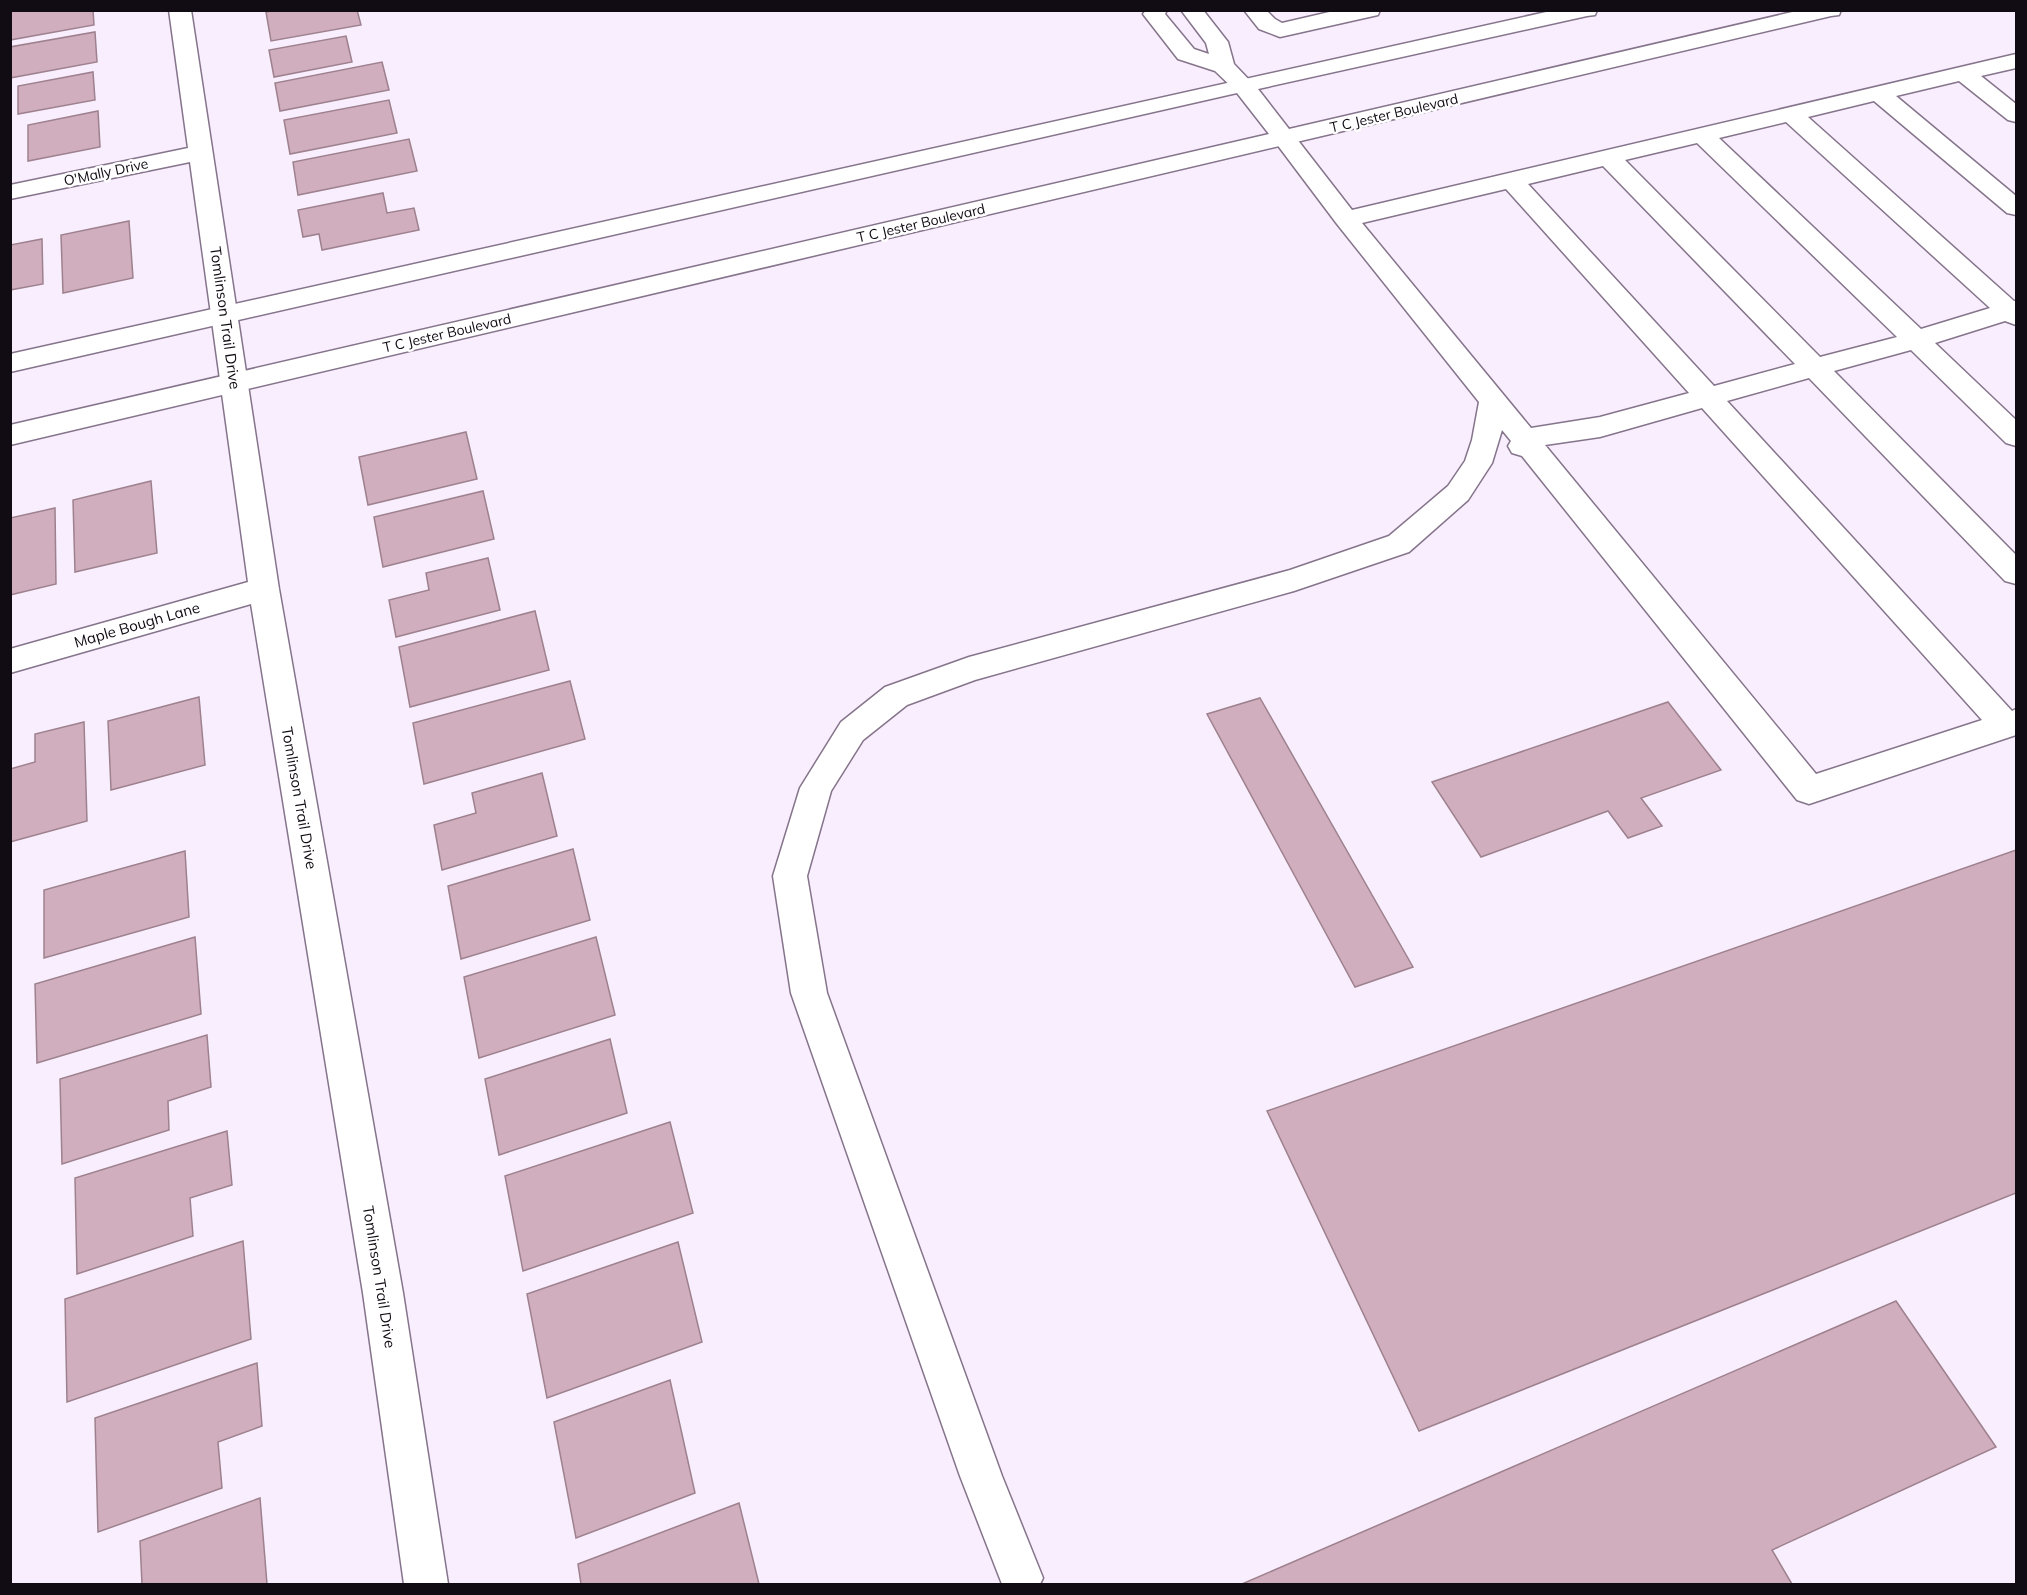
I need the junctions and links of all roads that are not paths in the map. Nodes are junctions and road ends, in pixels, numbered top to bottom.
1 (180, 10) edge
2 (1157, 10) edge
3 (1191, 10) edge
4 (1254, 10) edge
5 (1370, 10) edge
6 (1587, 10) edge
7 (1831, 10) edge
8 (2016, 61) edge
9 (1223, 66) junction
10 (1964, 74) junction
11 (1242, 86) junction
12 (1878, 94) junction
13 (1791, 114) junction
14 (2016, 115) edge
15 (1702, 135) junction
16 (1284, 139) junction
17 (201, 153) junction
18 (1608, 157) junction
19 (1511, 180) junction
20 (10, 192) edge
21 (2016, 208) edge
22 (1346, 219) junction
23 (224, 313) junction
24 (2014, 313) edge
25 (1916, 340) junction
26 (10, 363) edge
27 (1813, 368) junction
28 (234, 383) junction
29 (1706, 398) junction
30 (1493, 401) junction
31 (10, 435) edge
32 (2016, 436) edge
33 (1486, 440) junction
34 (1532, 448) junction
35 (2016, 573) edge
36 (264, 589) junction
37 (10, 660) edge
38 (2011, 724) edge
39 (1021, 1578) dead end
40 (426, 1584) edge

1 - 17 main road, Tomlinson Trail Drive
2 - 9 main road
3 - 9 main road
4 - 5 main road
6 - 11 main road
7 - 16 main road, T C Jester Boulevard
8 - 10 main road
9 - 11 main road
10 - 12 main road
10 - 14 main road
11 - 16 main road
11 - 23 main road
12 - 13 main road
12 - 21 main road
13 - 15 main road
13 - 24 main road
15 - 18 main road
15 - 25 main road
16 - 22 main road
16 - 28 main road, T C Jester Boulevard
17 - 20 main road, O'Mally Drive
17 - 23 main road, Tomlinson Trail Drive
18 - 19 main road
18 - 27 main road
19 - 22 main road
19 - 29 main road
22 - 30 main road
23 - 26 main road
23 - 28 main road, Tomlinson Trail Drive
24 - 25 main road
25 - 27 main road
25 - 32 main road
27 - 29 main road
27 - 35 main road
28 - 31 main road, T C Jester Boulevard
28 - 36 main road, Tomlinson Trail Drive
29 - 34 main road
29 - 38 main road
30 - 33 main road
30 - 34 main road
33 - 34 main road
33 - 39 main road
34 - 38 main road
36 - 37 main road, Maple Bough Lane
36 - 40 main road, Tomlinson Trail Drive

